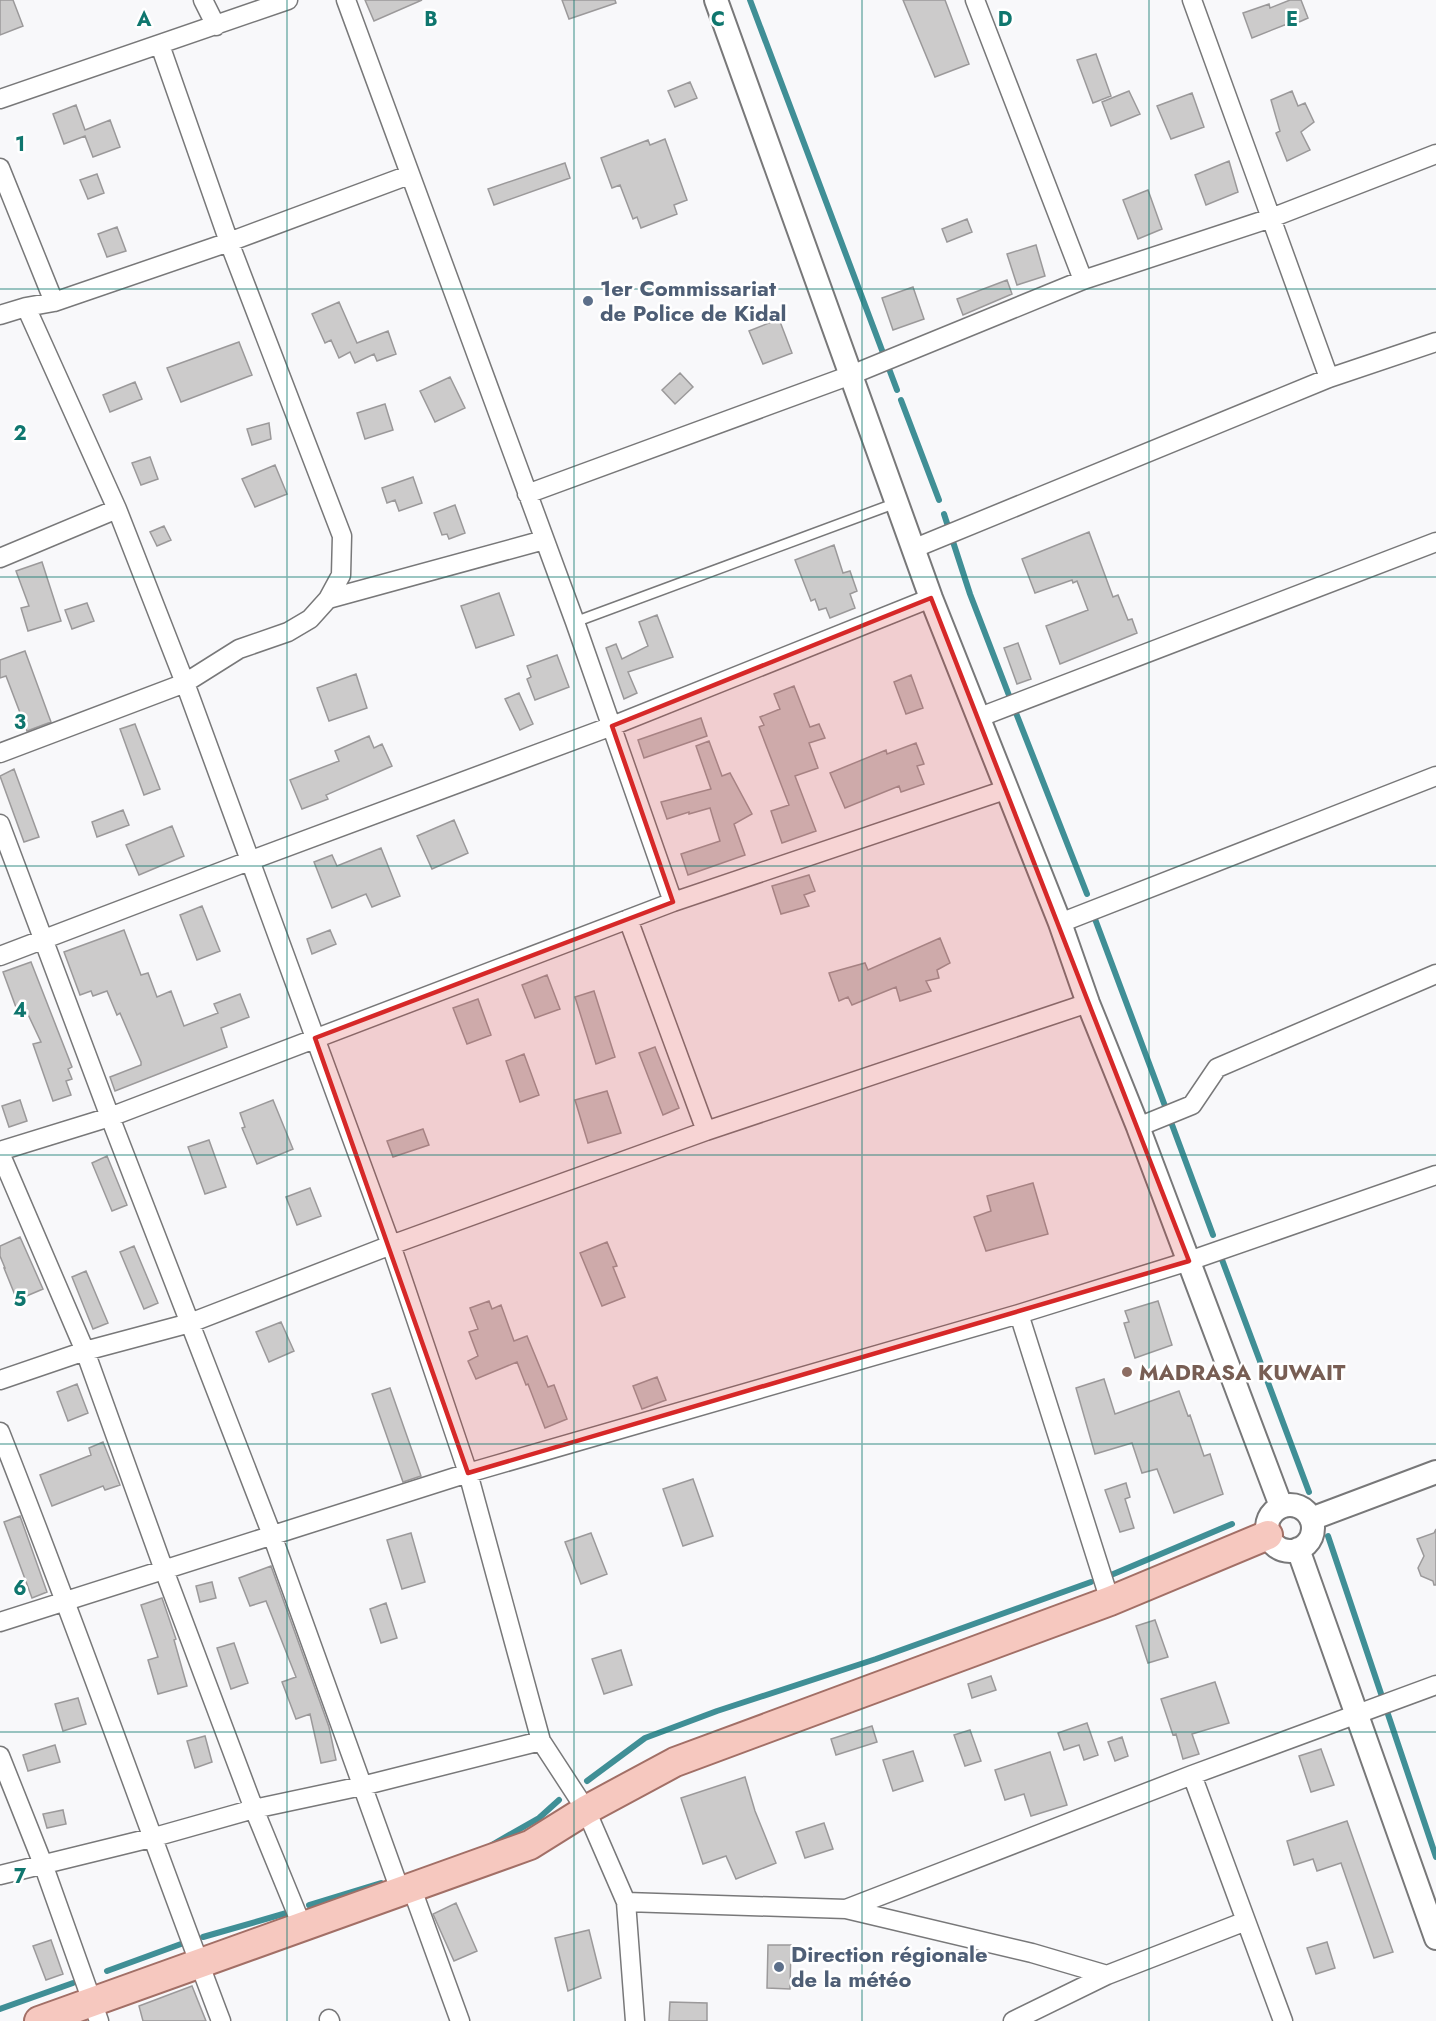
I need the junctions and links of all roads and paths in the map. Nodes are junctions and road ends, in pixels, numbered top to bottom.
1 (202, 0) edge
2 (288, 0) edge
3 (346, 0) edge
4 (716, 0) edge
5 (975, 0) edge
6 (1192, 0) edge
7 (216, 26) junction
8 (160, 45) junction
9 (0, 99) edge
10 (1436, 154) edge
11 (0, 168) edge
12 (409, 175) junction
13 (1271, 218) junction
14 (229, 242) junction
15 (1083, 280) junction
16 (54, 302) junction
17 (26, 307) junction
18 (0, 315) edge
19 (1436, 342) edge
20 (851, 375) junction
21 (1329, 378) junction
22 (527, 494) junction
23 (896, 503) junction
24 (117, 509) junction
25 (544, 540) junction
26 (1436, 542) edge
27 (915, 548) junction
28 (0, 558) edge
29 (932, 598) junction
30 (328, 599) junction
31 (575, 622) junction
32 (185, 684) junction
33 (980, 717) junction
34 (612, 726) junction
35 (0, 753) edge
36 (1436, 776) edge
37 (1008, 789) junction
38 (0, 824) edge
39 (249, 861) junction
40 (673, 902) junction
41 (628, 920) junction
42 (1060, 923) junction
43 (43, 939) junction
44 (0, 956) edge
45 (1436, 974) edge
46 (1088, 1003) junction
47 (315, 1038) junction
48 (110, 1117) junction
49 (1138, 1126) junction
50 (706, 1131) junction
51 (0, 1152) edge
52 (1436, 1175) edge
53 (391, 1245) junction
54 (1189, 1261) junction
55 (1019, 1314) junction
56 (190, 1323) junction
57 (86, 1351) junction
58 (0, 1380) edge
59 (0, 1432) edge
60 (1436, 1472) edge
61 (468, 1473) junction
62 (1281, 1506) junction
63 (1311, 1519) junction
64 (272, 1535) junction
65 (1268, 1535) junction
66 (1298, 1549) junction
67 (164, 1570) junction
68 (66, 1601) junction
69 (1110, 1601) junction
70 (0, 1622) edge
71 (1436, 1685) edge
72 (1356, 1713) junction
73 (541, 1741) junction
74 (0, 1756) edge
75 (1192, 1775) junction
76 (362, 1786) junction
77 (255, 1809) junction
78 (586, 1810) junction
79 (151, 1838) junction
80 (43, 1864) junction
81 (0, 1875) edge
82 (407, 1891) junction
83 (626, 1902) junction
84 (846, 1909) junction
85 (1246, 1922) junction
86 (303, 1926) junction
87 (1436, 1938) edge
88 (199, 1963) junction
89 (1107, 1976) junction
90 (96, 2011) edge
91 (39, 2021) edge
92 (220, 2021) edge
93 (460, 2021) edge
94 (635, 2021) edge
95 (1013, 2021) edge
96 (1283, 2021) edge

1 - 7 street
2 - 7 street
3 - 12 street
4 - 20 street
5 - 15 street
6 - 13 street
7 - 8 street
8 - 9 street
8 - 14 street
10 - 13 street
11 - 16 street
12 - 14 street
12 - 22 street
13 - 15 street
13 - 21 street
14 - 16 street
14 - 30 street
15 - 20 street
16 - 17 street
17 - 18 street
17 - 24 street
19 - 21 street
20 - 22 street
20 - 23 street
21 - 27 street
22 - 25 street
23 - 27 street
23 - 31 lane
24 - 28 street
24 - 32 street
25 - 30 street
25 - 31 street
26 - 33 street
27 - 29 street
29 - 33 street
29 - 34 street
30 - 32 street
31 - 34 street
32 - 35 street
32 - 39 street
33 - 37 street
34 - 39 street
34 - 40 street
36 - 42 street
37 - 40 street
37 - 42 street
38 - 43 street
39 - 43 street
39 - 47 street
40 - 41 street
41 - 47 street
41 - 50 street
42 - 46 street
43 - 44 street
43 - 48 street
45 - 49 street
46 - 49 street
46 - 50 street
47 - 48 street
47 - 53 street
48 - 51 street
48 - 56 street
49 - 54 street
50 - 53 street
51 - 57 street
52 - 54 street
53 - 56 street
53 - 61 street
54 - 55 street
54 - 62 street
55 - 61 street
55 - 69 street
56 - 57 street
56 - 64 street
57 - 58 street
57 - 67 street
59 - 68 street
60 - 63 street
61 - 64 street
61 - 73 street
62 - 63 street
62 - 65 street
63 - 66 street
64 - 67 street
64 - 76 street
65 - 66 street
65 - 69 main road
66 - 72 street
67 - 68 street
67 - 77 street
68 - 70 street
68 - 79 street
69 - 78 main road
71 - 72 street
72 - 75 street
72 - 87 street
73 - 76 street
73 - 78 street
74 - 80 street
75 - 84 street
75 - 85 street
76 - 77 street
76 - 82 street
77 - 79 street
77 - 86 street
78 - 82 main road
78 - 83 street
79 - 80 street
79 - 88 street
80 - 81 street
80 - 90 street
82 - 86 main road
82 - 93 street
83 - 84 street
83 - 94 street
84 - 89 street
85 - 89 street
85 - 96 street
86 - 88 main road
88 - 90 main road
88 - 92 street
89 - 95 street
90 - 91 main road

